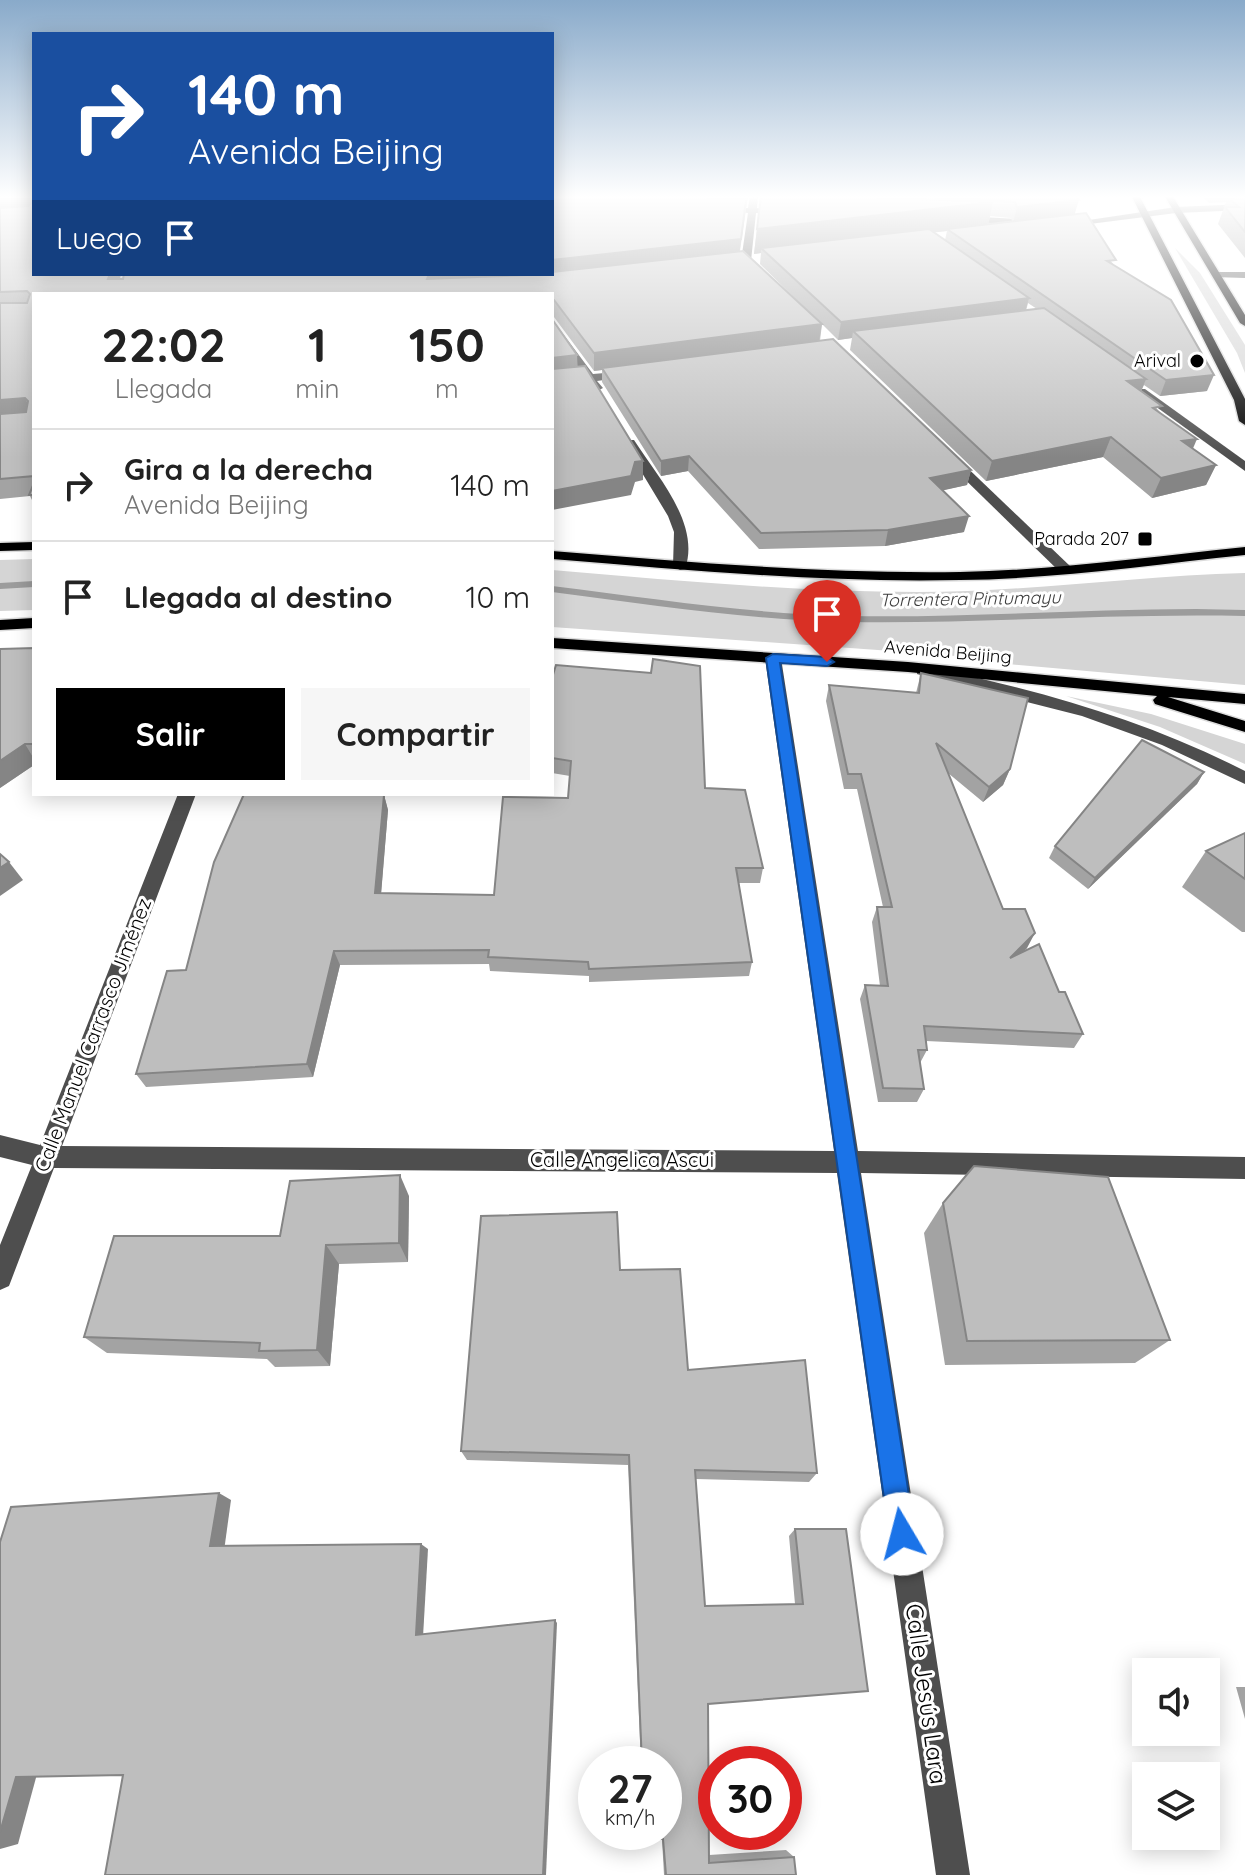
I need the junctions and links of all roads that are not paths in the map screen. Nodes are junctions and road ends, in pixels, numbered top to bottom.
1 (1179, 282) edge
2 (1221, 282) edge
3 (1245, 323) edge
4 (554, 325) edge
5 (637, 373) edge
6 (591, 379) junction
7 (554, 382) edge
8 (1133, 385) edge
9 (607, 404) edge
10 (1245, 421) edge
11 (622, 429) edge
12 (939, 448) edge
13 (1245, 467) edge
14 (32, 546) edge
15 (0, 547) edge
16 (1245, 551) edge
17 (554, 555) edge
18 (680, 566) junction
19 (1066, 570) junction
20 (32, 623) edge
21 (0, 625) edge
22 (554, 643) edge
23 (773, 658) junction
24 (908, 667) junction
25 (1127, 689) junction
26 (1245, 699) edge
27 (1245, 727) edge
28 (1245, 778) edge
29 (186, 796) edge
30 (0, 1146) edge
31 (45, 1157) junction
32 (847, 1162) junction
33 (1245, 1168) edge
34 (0, 1277) edge
35 (953, 1875) edge

1 - 10 main road
2 - 3 main road
4 - 6 street
5 - 6 street
6 - 7 street
6 - 9 street
8 - 13 street
11 - 18 street
12 - 19 street
14 - 15 main road
16 - 19 main road
17 - 18 main road
18 - 19 main road
20 - 21 main road
22 - 23 main road, Avenida Beijing
23 - 24 main road, Avenida Beijing
23 - 32 street, Calle Jesús Lara
24 - 25 main road, Avenida Beijing
24 - 28 street
25 - 26 main road, Avenida Beijing
25 - 27 main road
29 - 31 street, Calle Manuel Carrasco Jiménez
30 - 31 street, Calle Angelica Ascui
31 - 32 street, Calle Angelica Ascui
31 - 34 street, Calle Manuel Carrasco Jiménez
32 - 33 street, Calle Angelica Ascui
32 - 35 street, Calle Jesús Lara

